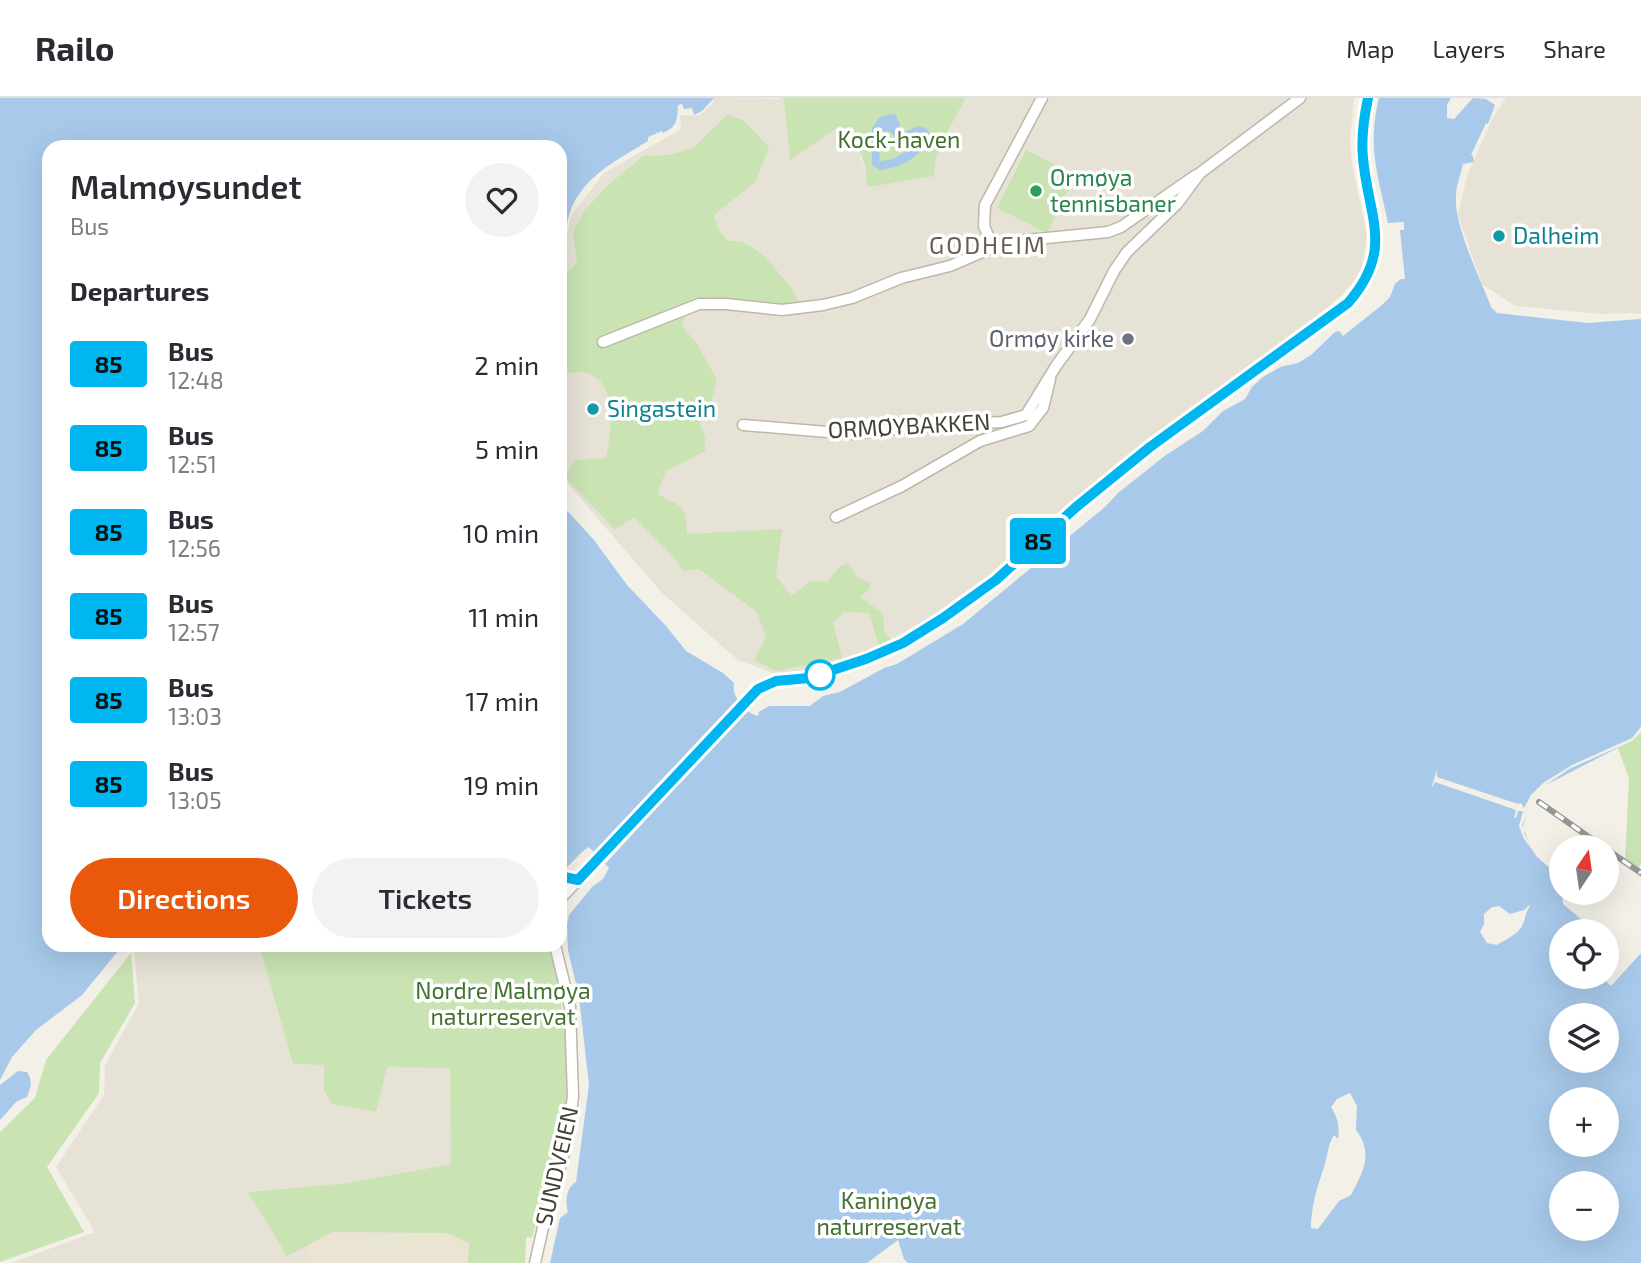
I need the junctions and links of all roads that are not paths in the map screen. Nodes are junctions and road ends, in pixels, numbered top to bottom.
1 (1042, 98) edge
2 (1300, 98) edge
3 (1368, 98) edge
4 (1200, 173) junction
5 (993, 247) junction
6 (603, 342) dead end
7 (1050, 375) junction
8 (743, 425) dead end
9 (836, 517) dead end
10 (567, 878) edge
11 (578, 880) junction
12 (567, 892) edge
13 (557, 952) edge
14 (535, 1263) edge

1 - 5 street
2 - 4 street, ORMØYBAKKEN
3 - 11 street
4 - 5 street
4 - 7 street, ORMØYBAKKEN
5 - 6 street
7 - 8 street, ORMØYBAKKEN
7 - 9 street, ORMØYBAKKEN
10 - 11 street
11 - 12 street
13 - 14 street, SUNDVEIEN

